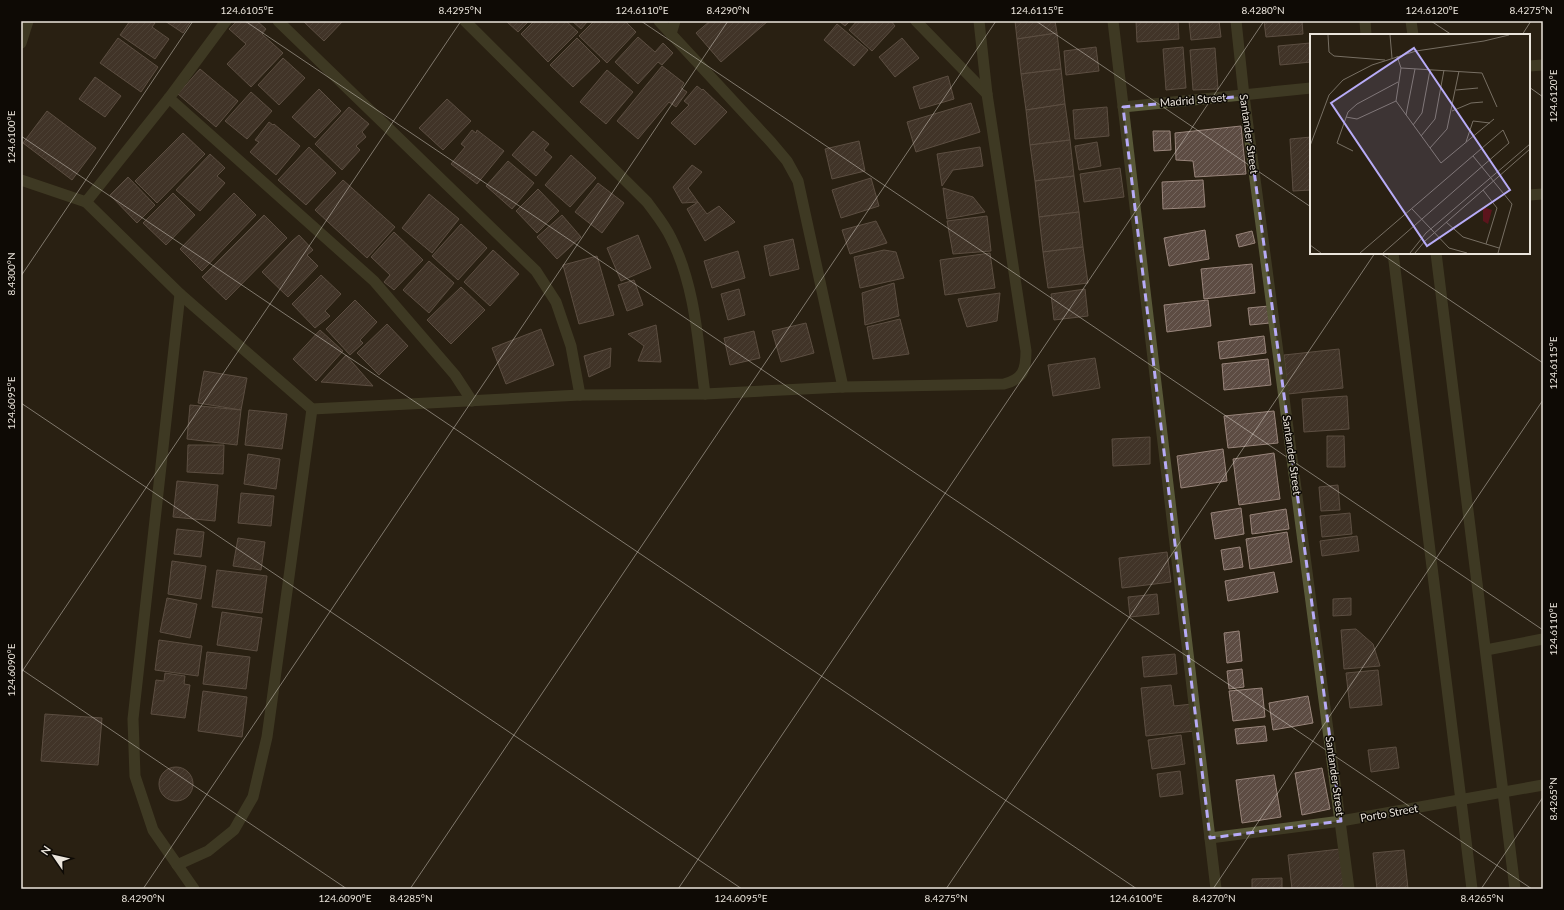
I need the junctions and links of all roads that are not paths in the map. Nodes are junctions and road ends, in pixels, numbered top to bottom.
1 (28, 21) edge
2 (226, 21) edge
3 (278, 21) edge
4 (465, 21) edge
5 (659, 21) edge
6 (674, 21) edge
7 (916, 21) edge
8 (979, 21) edge
9 (1113, 21) edge
10 (1236, 21) edge
11 (1365, 21) edge
12 (1411, 21) edge
13 (671, 34) junction
14 (1366, 34) edge
15 (1413, 34) edge
16 (21, 43) edge
17 (1543, 65) edge
18 (1530, 66) edge
19 (1310, 88) edge
20 (987, 94) junction
21 (1244, 96) junction
22 (169, 98) junction
23 (1123, 107) junction
24 (21, 180) edge
25 (1543, 194) edge
26 (1530, 195) edge
27 (86, 202) junction
28 (1393, 254) edge
29 (1436, 254) edge
30 (180, 294) junction
31 (843, 387) junction
32 (705, 394) junction
33 (580, 396) junction
34 (472, 401) junction
35 (312, 409) junction
36 (1543, 639) edge
37 (1486, 650) junction
38 (1543, 785) edge
39 (1502, 792) junction
40 (1461, 800) junction
41 (1341, 821) junction
42 (1210, 838) junction
43 (177, 865) junction
44 (194, 889) edge
45 (1216, 889) edge
46 (1349, 889) edge
47 (1472, 889) edge
48 (1515, 889) edge

1 - 16 street
2 - 22 street
3 - 33 street
4 - 32 street
5 - 13 street
6 - 13 street
7 - 20 street
8 - 20 street
9 - 23 street
10 - 21 street, Santander Street
11 - 14 street
12 - 15 street
13 - 31 street
17 - 18 street
19 - 21 street, Madrid Street
20 - 31 street
21 - 23 street, Madrid Street
21 - 41 street, Santander Street
22 - 27 street
22 - 34 street
23 - 42 street
24 - 27 street
25 - 26 street
27 - 30 street
28 - 40 street
29 - 37 street
30 - 35 street
30 - 43 street
31 - 32 street
32 - 33 street
33 - 34 street
34 - 35 street
35 - 43 street
36 - 37 street
37 - 39 street
38 - 39 street, Porto Street
39 - 40 street, Porto Street
39 - 48 street
40 - 41 street, Porto Street
40 - 47 street
41 - 42 street, Porto Street
41 - 46 street, Santander Street
42 - 45 street
43 - 44 street

